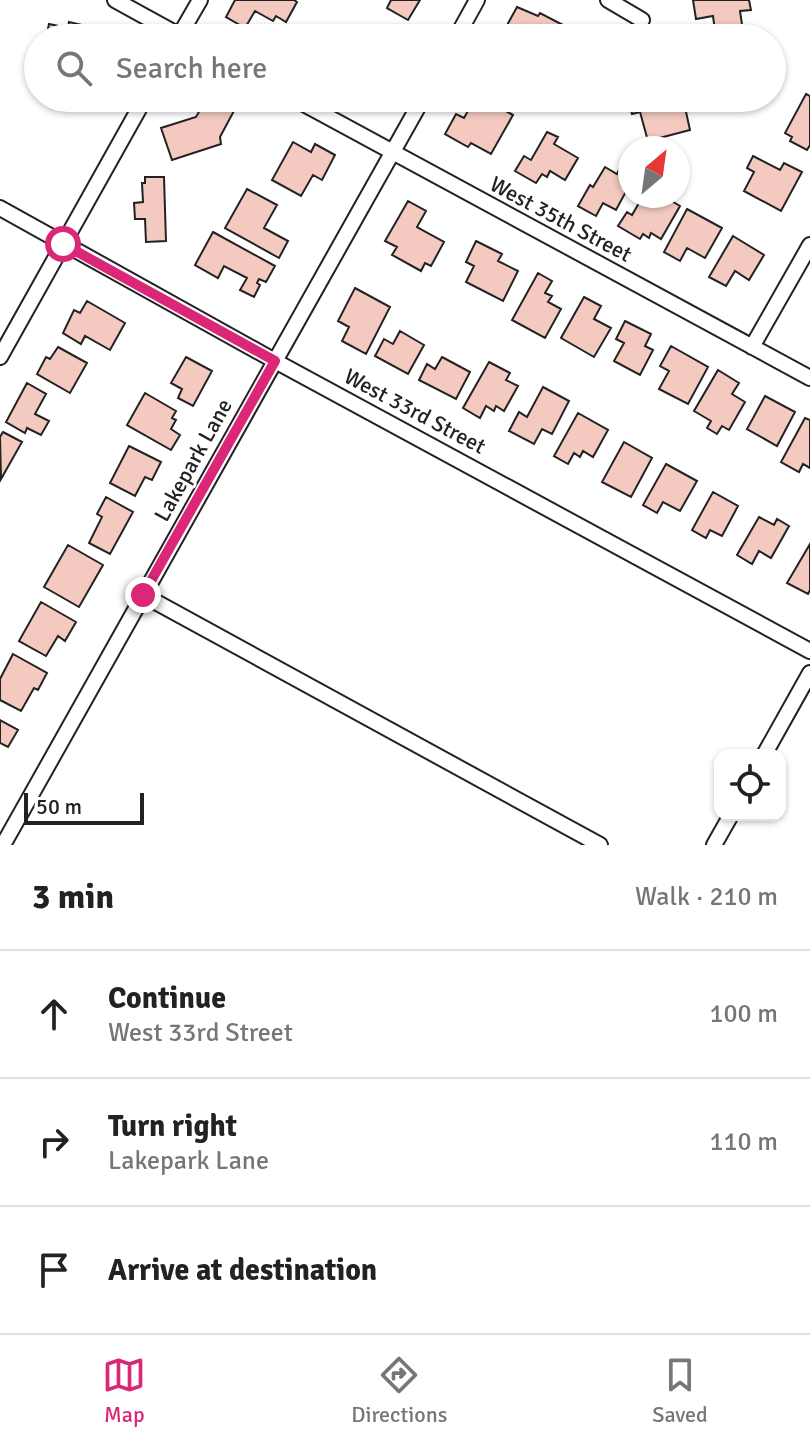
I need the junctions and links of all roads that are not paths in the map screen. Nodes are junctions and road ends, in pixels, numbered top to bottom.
1 (115, 0) edge
2 (200, 0) edge
3 (477, 0) edge
4 (608, 0) edge
5 (642, 20) dead end
6 (158, 24) edge
7 (188, 24) edge
8 (464, 24) edge
9 (137, 112) edge
10 (318, 112) edge
11 (416, 112) edge
12 (393, 154) junction
13 (0, 208) edge
14 (63, 244) junction
15 (810, 245) edge
16 (752, 347) junction
17 (0, 357) edge
18 (275, 361) junction
19 (810, 378) edge
20 (143, 595) junction
21 (810, 651) edge
22 (810, 673) edge
23 (767, 749) edge
24 (728, 821) edge
25 (3, 845) edge
26 (600, 845) edge
27 (714, 845) edge

1 - 6 street
2 - 7 street
3 - 8 street
4 - 5 street
9 - 14 street
10 - 12 street, West 35th Street
11 - 12 street, Lakepark Lane
12 - 16 street, West 35th Street
12 - 18 street, Lakepark Lane
13 - 14 street, West 33rd Street
14 - 17 street
14 - 18 street, West 33rd Street
15 - 16 street
16 - 19 street, West 35th Street
18 - 20 street, Lakepark Lane
18 - 21 street, West 33rd Street
20 - 25 street, Lakepark Lane
20 - 26 street
22 - 23 street
24 - 27 street

